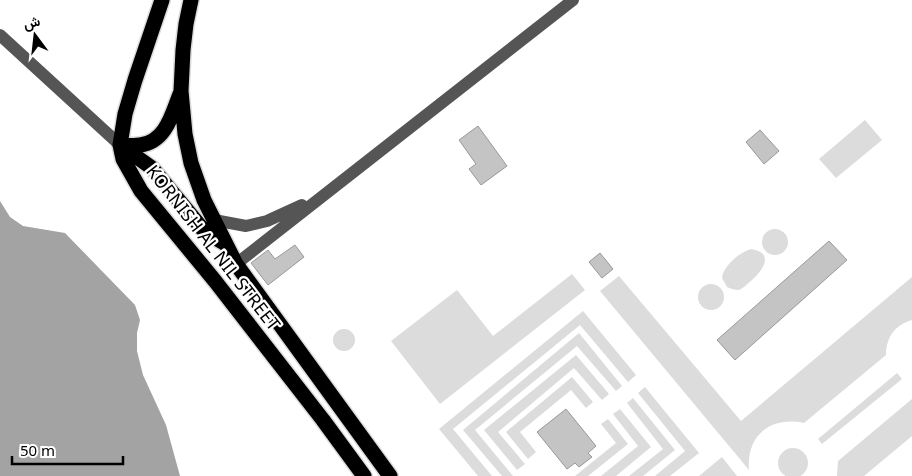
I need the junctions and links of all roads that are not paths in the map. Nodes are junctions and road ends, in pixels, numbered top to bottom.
1 (162, 0) edge
2 (191, 0) edge
3 (573, 0) edge
4 (0, 35) edge
5 (181, 91) junction
6 (120, 145) junction
7 (320, 197) junction
8 (214, 220) junction
9 (254, 225) junction
10 (269, 238) junction
11 (226, 244) junction
12 (236, 264) junction
13 (364, 476) edge
14 (390, 476) edge

1 - 6 highway
2 - 5 highway
3 - 7 street
4 - 6 street, KORNISH AL NIL STREET
5 - 6 highway
5 - 8 highway, KORNISH AL NIL STREET
6 - 11 highway
6 - 13 highway, KORNISH AL NIL STREET
7 - 9 street
7 - 10 street
8 - 9 street
8 - 11 highway, KORNISH AL NIL STREET
9 - 10 street
10 - 12 street
11 - 12 highway, KORNISH AL NIL STREET
12 - 14 highway, KORNISH AL NIL STREET

